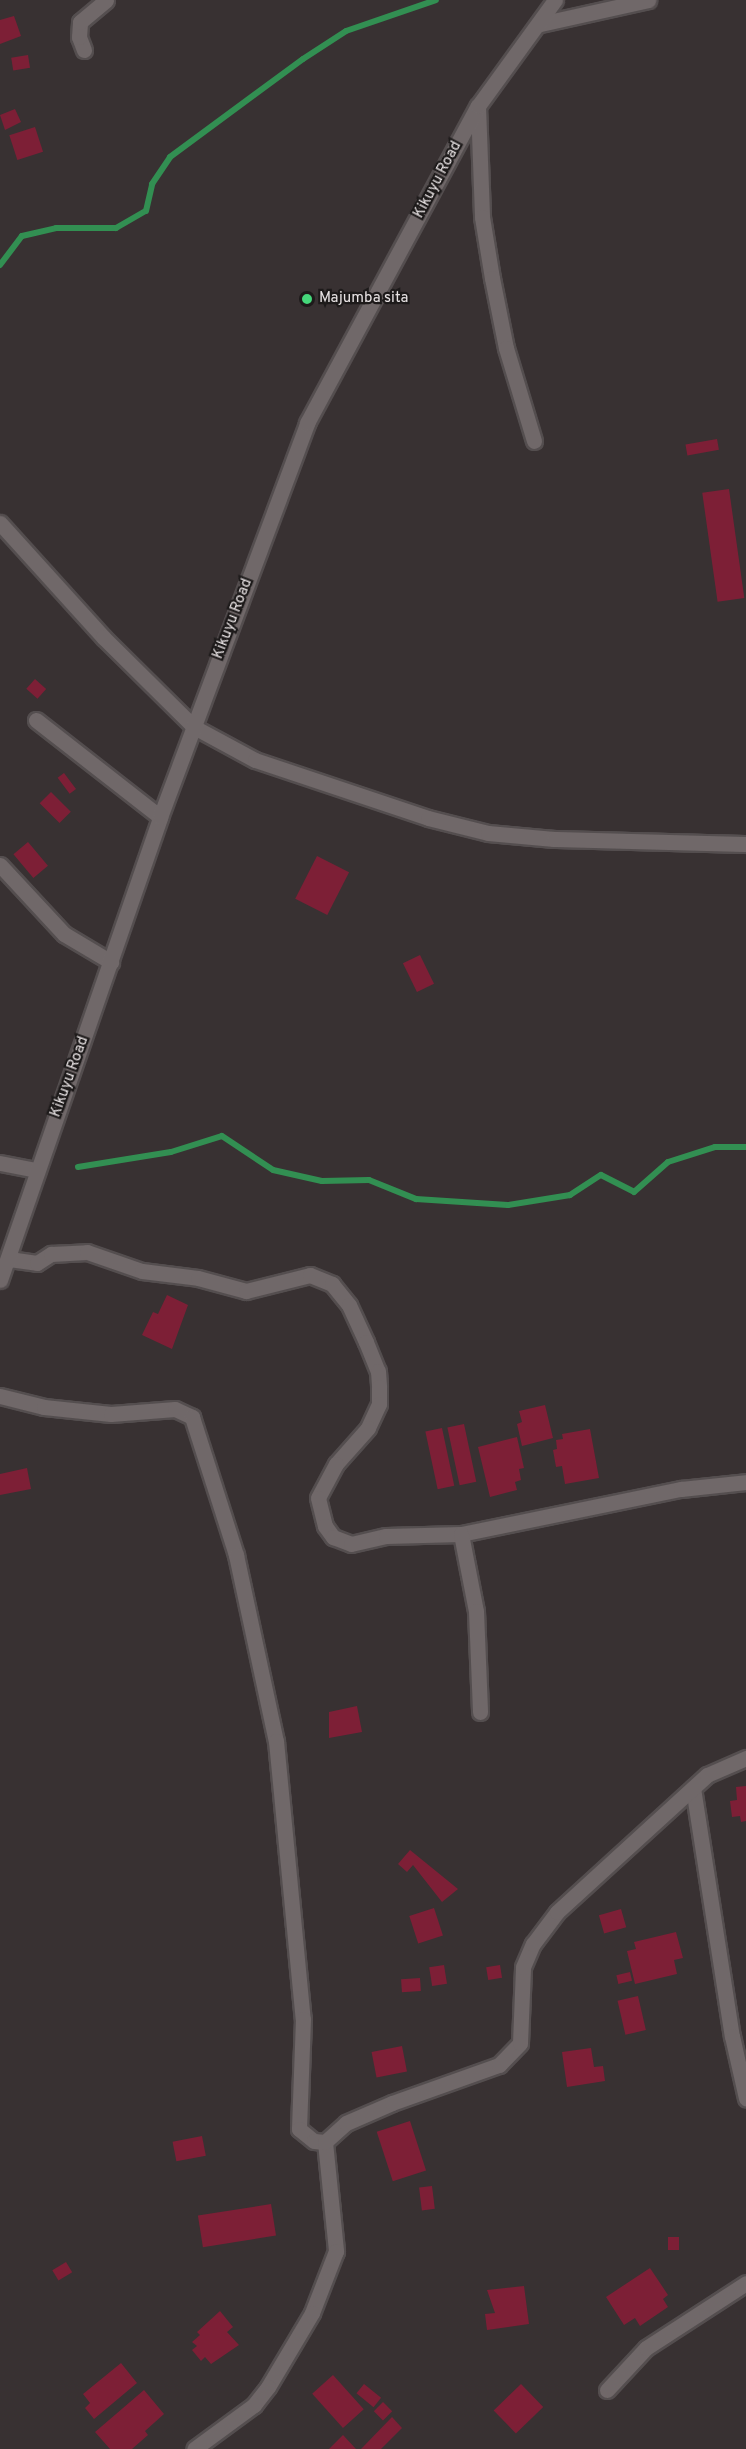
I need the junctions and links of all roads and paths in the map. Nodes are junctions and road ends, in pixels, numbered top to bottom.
1 (106, 0) edge
2 (555, 0) edge
3 (648, 0) edge
4 (540, 24) junction
5 (84, 50) dead end
6 (478, 106) junction
7 (534, 441) dead end
8 (0, 523) edge
9 (36, 720) dead end
10 (194, 727) junction
11 (160, 817) junction
12 (746, 844) edge
13 (0, 865) edge
14 (111, 962) junction
15 (0, 1163) edge
16 (37, 1170) junction
17 (9, 1259) junction
18 (0, 1280) edge
19 (0, 1396) edge
20 (746, 1482) edge
21 (461, 1534) junction
22 (480, 1712) dead end
23 (746, 1758) edge
24 (693, 1788) junction
25 (746, 2098) edge
26 (325, 2142) junction
27 (746, 2283) edge
28 (607, 2390) dead end
29 (194, 2449) edge

1 - 5 street
2 - 4 street, Kikuyu Road
3 - 4 street
4 - 6 street, Kikuyu Road
6 - 7 street
6 - 10 street, Kikuyu Road
8 - 10 street
9 - 11 street
10 - 11 street, Kikuyu Road
10 - 12 street
11 - 14 street, Kikuyu Road
13 - 14 street
14 - 16 street, Kikuyu Road
15 - 16 street
16 - 17 street, Kikuyu Road
17 - 18 street, Kikuyu Road
17 - 21 street
19 - 26 street
20 - 21 street
21 - 22 street
23 - 24 street
24 - 25 street
24 - 26 street
26 - 29 street
27 - 28 street

